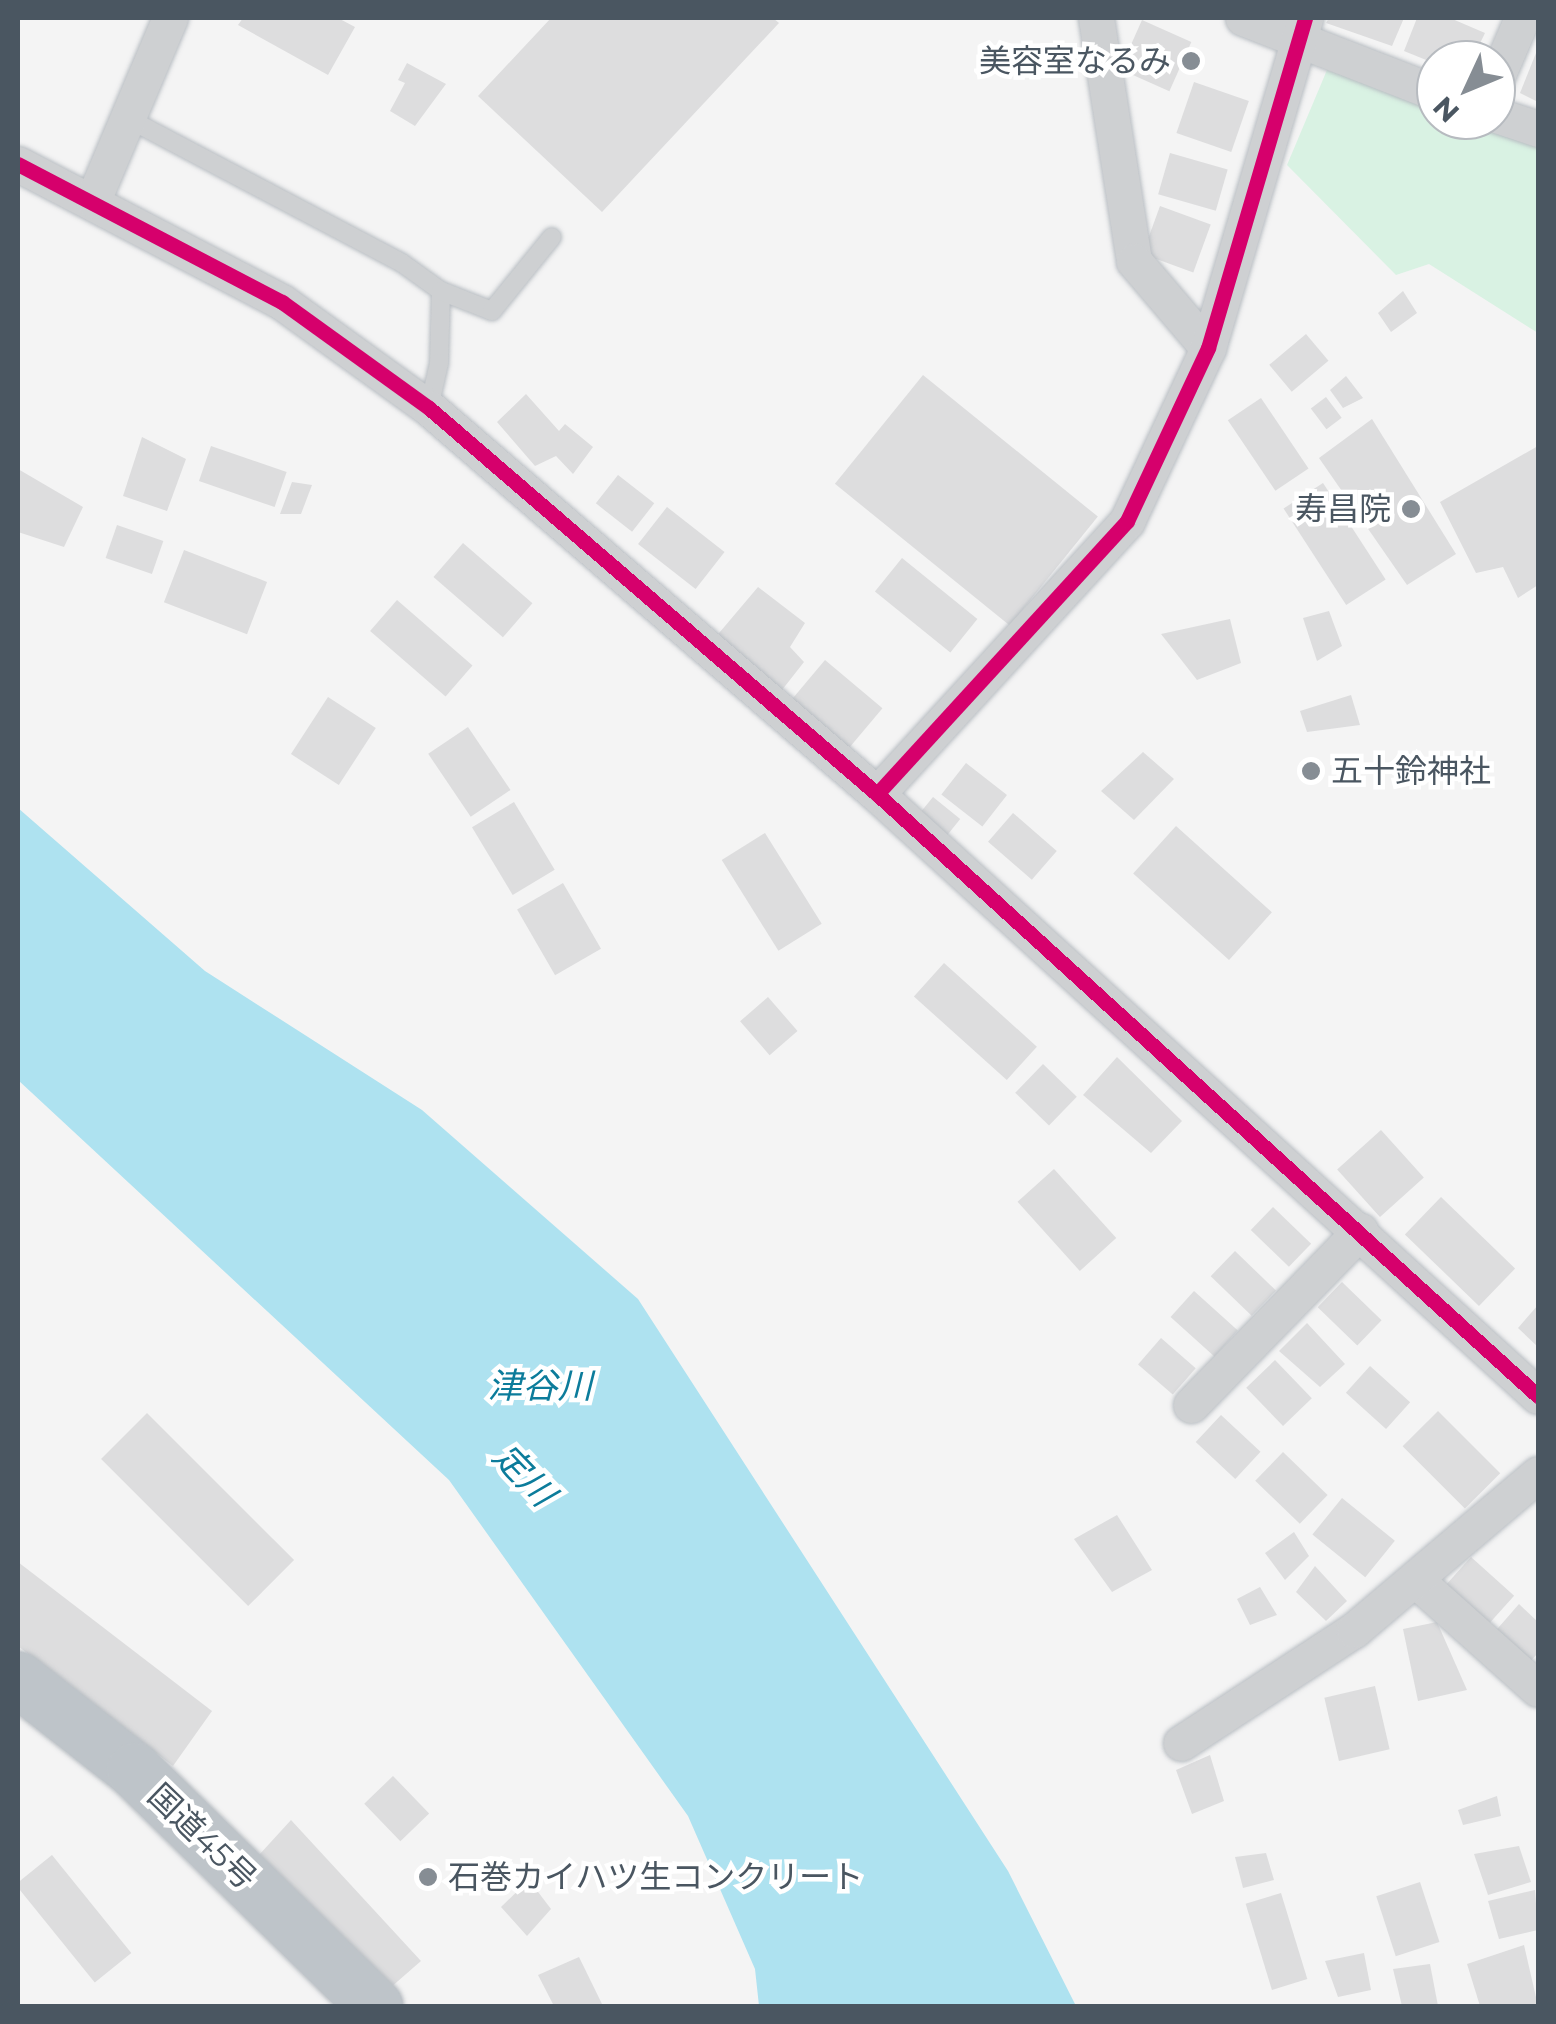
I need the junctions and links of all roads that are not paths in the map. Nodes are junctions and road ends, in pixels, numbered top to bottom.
1 (170, 18) edge
2 (1096, 18) edge
3 (1243, 18) edge
4 (1301, 28) edge
5 (1416, 83) edge
6 (127, 118) junction
7 (18, 164) edge
8 (93, 200) junction
9 (552, 237) dead end
10 (441, 291) junction
11 (1208, 348) junction
12 (429, 408) junction
13 (877, 794) junction
14 (1360, 1232) junction
15 (1538, 1396) edge
16 (1191, 1406) dead end
17 (1538, 1474) edge
18 (1417, 1581) junction
19 (18, 1679) edge
20 (1538, 1689) edge
21 (1181, 1743) dead end
22 (375, 2006) edge

1 - 6 street
2 - 11 street
3 - 4 street
4 - 5 street
4 - 11 street
6 - 8 street
6 - 10 lane
7 - 8 street
8 - 12 street
9 - 10 lane
10 - 12 lane
11 - 13 street
12 - 13 street
13 - 14 street
14 - 15 street
14 - 16 street
17 - 18 street
18 - 20 street
18 - 21 street
19 - 22 highway, 国道45号

